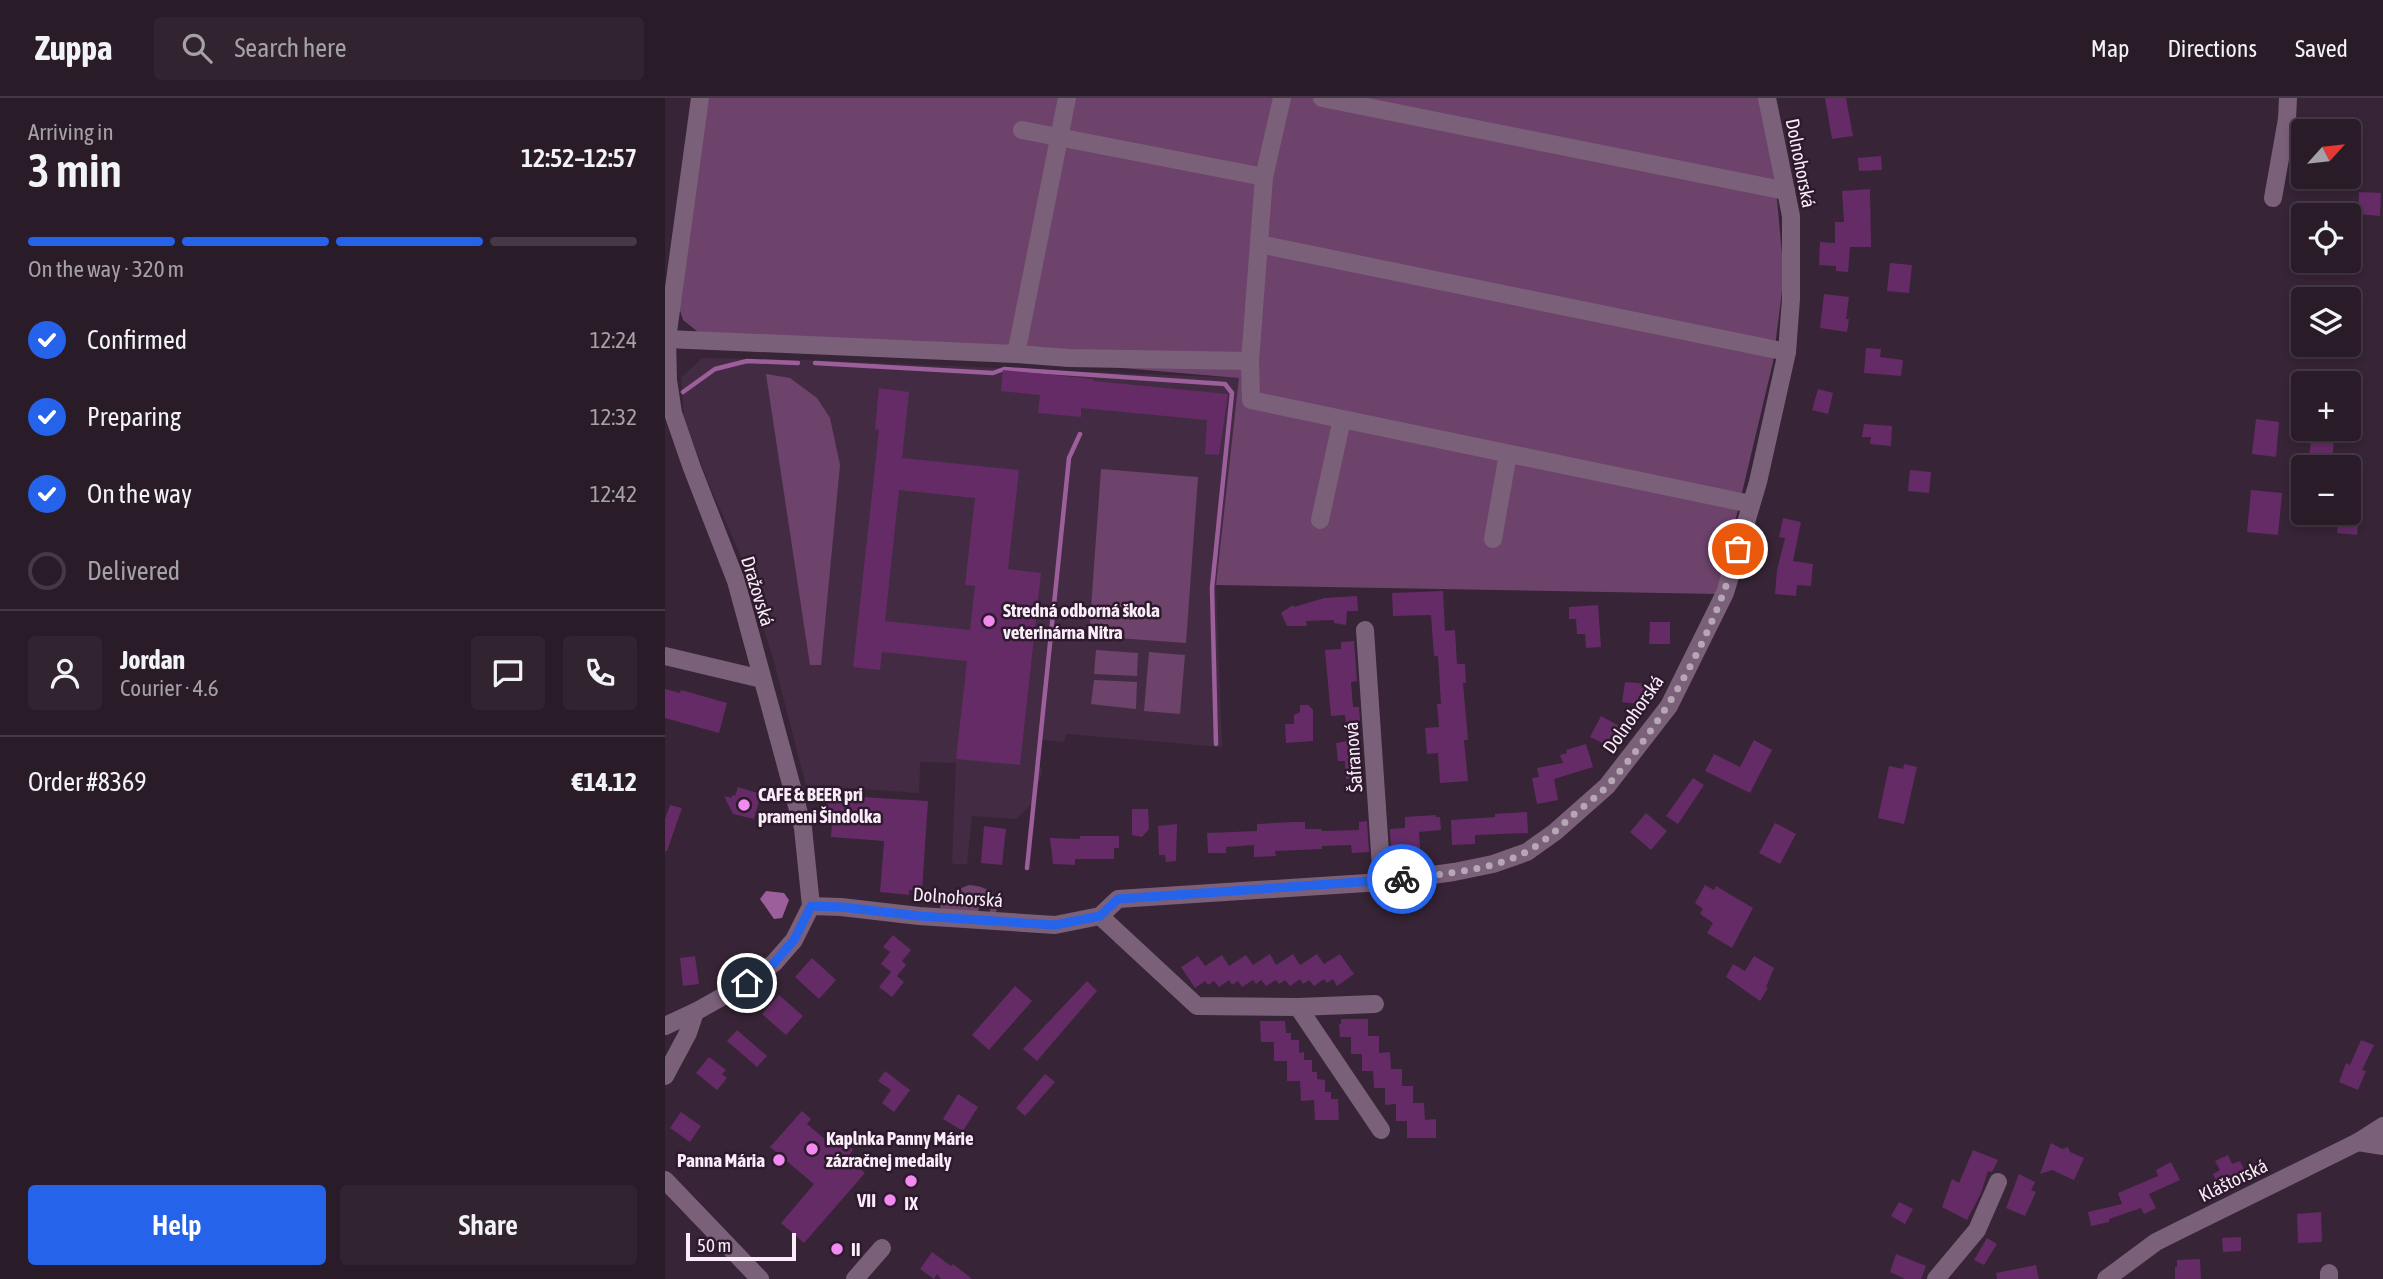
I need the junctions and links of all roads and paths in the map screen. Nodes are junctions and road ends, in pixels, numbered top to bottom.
1 (700, 98) edge
2 (1067, 98) edge
3 (1282, 98) edge
4 (1322, 98) edge
5 (1767, 98) edge
6 (2288, 98) edge
7 (1022, 130) dead end
8 (1059, 137) junction
9 (1264, 177) junction
10 (1786, 191) junction
11 (2273, 198) dead end
12 (1259, 244) junction
13 (667, 339) junction
14 (1787, 352) junction
15 (1016, 354) junction
16 (1250, 361) junction
17 (1342, 419) junction
18 (1508, 454) junction
19 (1751, 504) junction
20 (1319, 520) dead end
21 (1493, 539) dead end
22 (1365, 630) dead end
23 (665, 656) edge
24 (762, 679) junction
25 (1382, 882) junction
26 (811, 906) junction
27 (1100, 916) junction
28 (1375, 1004) dead end
29 (1298, 1007) junction
30 (695, 1012) junction
31 (665, 1026) edge
32 (665, 1076) edge
33 (2383, 1126) edge
34 (1381, 1130) dead end
35 (2358, 1142) junction
36 (2383, 1146) edge
37 (665, 1180) edge
38 (1998, 1182) dead end
39 (882, 1248) dead end
40 (2121, 1273) edge
41 (761, 1279) edge
42 (855, 1279) edge
43 (1936, 1279) edge
44 (2106, 1279) edge

1 - 13 street, Dražovská
2 - 8 street
3 - 9 street
4 - 10 street
5 - 10 street, Dolnohorská
6 - 11 street
7 - 8 street
8 - 9 street
8 - 15 street
9 - 12 street
10 - 14 street, Dolnohorská
12 - 14 street
12 - 16 street
13 - 15 street
13 - 24 street, Dražovská
14 - 19 street, Dolnohorská
15 - 16 street
16 - 17 street
17 - 18 street
17 - 20 street
18 - 19 street
18 - 21 street
19 - 25 street, Dolnohorská
22 - 25 street, Šafranová
23 - 24 street
24 - 26 street, Dražovská
25 - 27 street, Dolnohorská
26 - 27 street, Dolnohorská
26 - 30 street
27 - 29 street
28 - 29 street
29 - 34 street
30 - 31 street
30 - 32 street
33 - 35 street, Kláštorská
35 - 36 street
35 - 40 street, Kláštorská
37 - 41 street
38 - 43 street
39 - 42 street
40 - 44 street, Kláštorská

